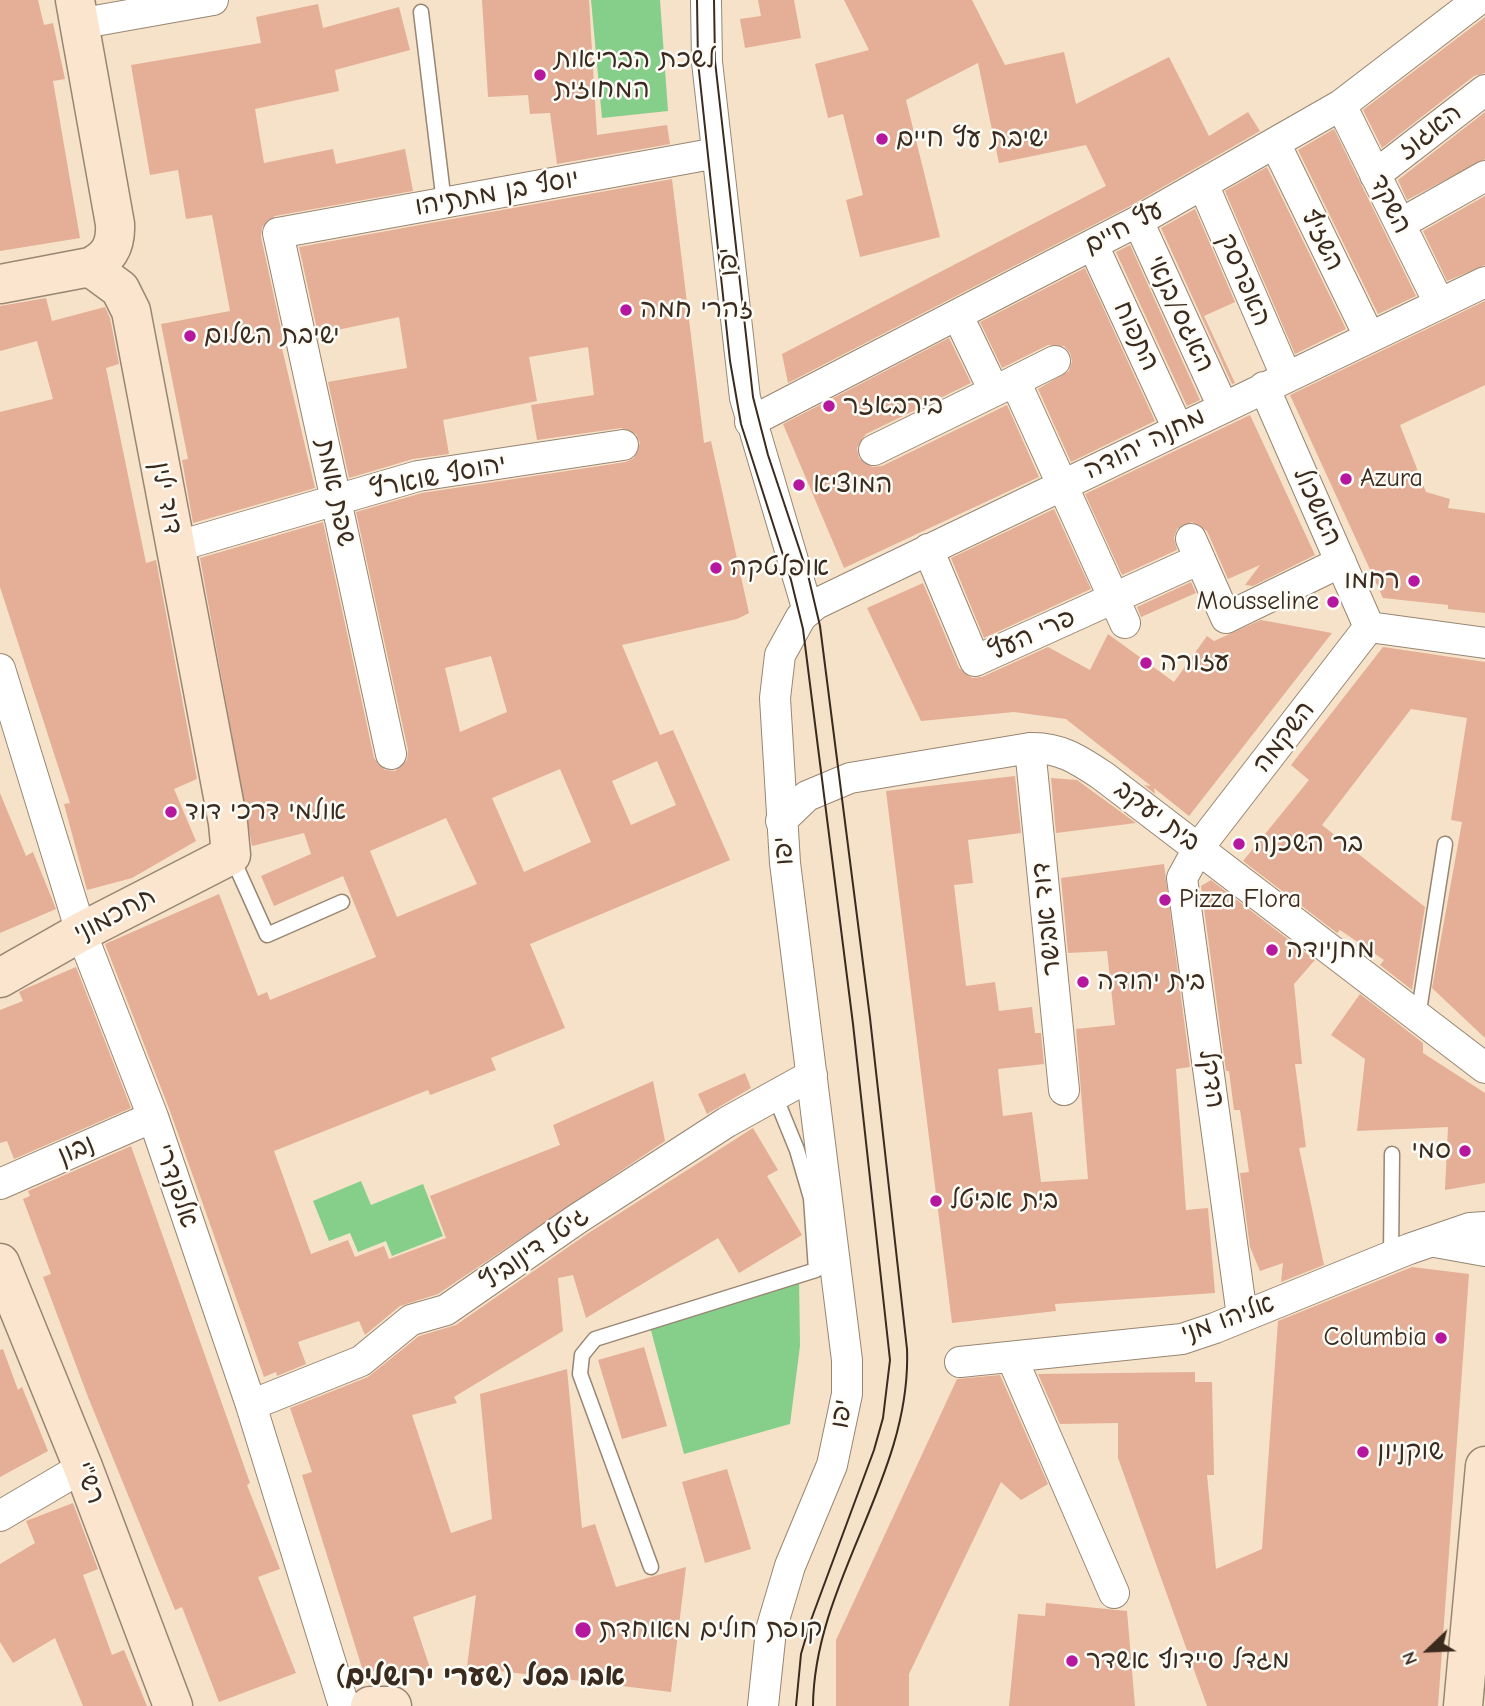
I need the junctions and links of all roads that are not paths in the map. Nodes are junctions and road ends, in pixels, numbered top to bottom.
1 (213, 0) edge
2 (706, 0) edge
3 (1478, 0) edge
4 (76, 12) edge
5 (421, 12) dead end
6 (1485, 90) edge
7 (1341, 105) junction
8 (1275, 143) junction
9 (717, 153) junction
10 (1375, 175) junction
11 (1485, 176) edge
12 (1203, 184) junction
13 (444, 203) junction
14 (1138, 222) junction
15 (1400, 225) junction
16 (278, 233) joint
17 (1093, 245) junction
18 (90, 267) junction
19 (1485, 282) edge
20 (0, 284) edge
21 (1438, 303) junction
22 (958, 316) junction
23 (1369, 337) junction
24 (1055, 361) dead end
25 (1275, 382) junction
26 (1004, 386) junction
27 (1223, 407) junction
28 (751, 422) junction
29 (1178, 429) junction
30 (623, 445) dead end
31 (874, 450) dead end
32 (1063, 484) junction
33 (336, 498) junction
34 (175, 547) junction
35 (928, 549) junction
36 (1341, 562) junction
37 (808, 611) junction
38 (1119, 611) junction
39 (1369, 627) junction
40 (1485, 643) edge
41 (0, 669) edge
42 (1030, 748) junction
43 (391, 754) dead end
44 (781, 821) junction
45 (1445, 844) dead end
46 (1199, 847) junction
47 (231, 855) junction
48 (342, 902) dead end
49 (82, 932) junction
50 (0, 978) edge
51 (1418, 1017) junction
52 (1485, 1068) edge
53 (812, 1075) junction
54 (1064, 1090) dead end
55 (775, 1096) junction
56 (153, 1117) junction
57 (1392, 1154) dead end
58 (0, 1184) edge
59 (1485, 1227) edge
60 (1435, 1242) junction
61 (1485, 1251) edge
62 (1391, 1257) junction
63 (0, 1263) edge
64 (1242, 1316) junction
65 (1012, 1358) junction
66 (960, 1362) dead end
67 (251, 1405) junction
68 (1485, 1466) edge
69 (83, 1467) junction
70 (0, 1516) edge
71 (651, 1567) dead end
72 (1114, 1593) dead end
73 (173, 1706) edge
74 (344, 1706) edge
75 (370, 1706) edge
76 (392, 1706) edge
77 (763, 1706) edge
78 (1463, 1706) edge

1 - 4 street
2 - 9 street, יפו
3 - 7 street, עץ חיים
4 - 18 street
5 - 13 lane
6 - 10 street, האגוז
7 - 8 street, עץ חיים
7 - 10 street, השקד
8 - 12 street, עץ חיים
8 - 23 street, השזיף
9 - 13 street, יוסף בן מתתיהו
9 - 28 street, יפו
10 - 15 street, השקד
11 - 15 street
12 - 14 street, עץ חיים
12 - 25 street, האפרסק
13 - 16 street, יוסף בן מתתיהו
14 - 17 street, עץ חיים
14 - 27 street, האגס/בנאי
15 - 21 street, השקד
16 - 33 street, שפת אמת
17 - 22 street, עץ חיים
17 - 29 street, התפוח
18 - 20 street
18 - 34 street, דוד ילין
19 - 21 street, מחנה יהודה
21 - 23 street, מחנה יהודה
22 - 26 street
22 - 28 street, עץ חיים
23 - 25 street, מחנה יהודה
24 - 26 street
25 - 27 street, מחנה יהודה
25 - 36 street, האשכול
26 - 31 street
26 - 32 street
27 - 29 street, מחנה יהודה
28 - 37 street, יפו
29 - 32 street, מחנה יהודה
30 - 33 street, יהוסף שוארץ
32 - 35 street, מחנה יהודה
32 - 38 street
33 - 34 street, יהוסף שוארץ
33 - 43 street, שפת אמת
34 - 47 street, דוד ילין
35 - 37 street, מחנה יהודה
35 - 38 street, פרי העץ
36 - 38 street, פרי העץ
36 - 39 street, האשכול
37 - 44 street, יפו
39 - 40 street
39 - 46 street, השקמה
41 - 49 street, אלפנדרי
42 - 44 street, בית יעקב
42 - 46 street, בית יעקב
42 - 54 street, דוד אבישר
44 - 53 street, יפו
45 - 51 lane
46 - 51 street, בית יעקב
46 - 64 street, הדקל
47 - 48 lane, דוד ילין
47 - 49 street, תחכמוני
49 - 50 street, תחכמוני
49 - 56 street, אלפנדרי
51 - 52 street, בית יעקב
53 - 55 street, גיטל דינוביץ
53 - 77 street, יפו
55 - 67 street, גיטל דינוביץ
55 - 71 lane
56 - 58 street, נבון
56 - 67 street, אלפנדרי
57 - 62 lane
59 - 60 street, אליהו מני
60 - 61 street, אליהו מני
60 - 62 street, אליהו מני
62 - 64 street, אליהו מני
63 - 69 street, רש"י
64 - 65 street, אליהו מני
65 - 66 street, אליהו מני
65 - 72 street
67 - 74 street, אלפנדרי
68 - 78 street
69 - 70 street
69 - 73 street, רש"י
75 - 76 street

